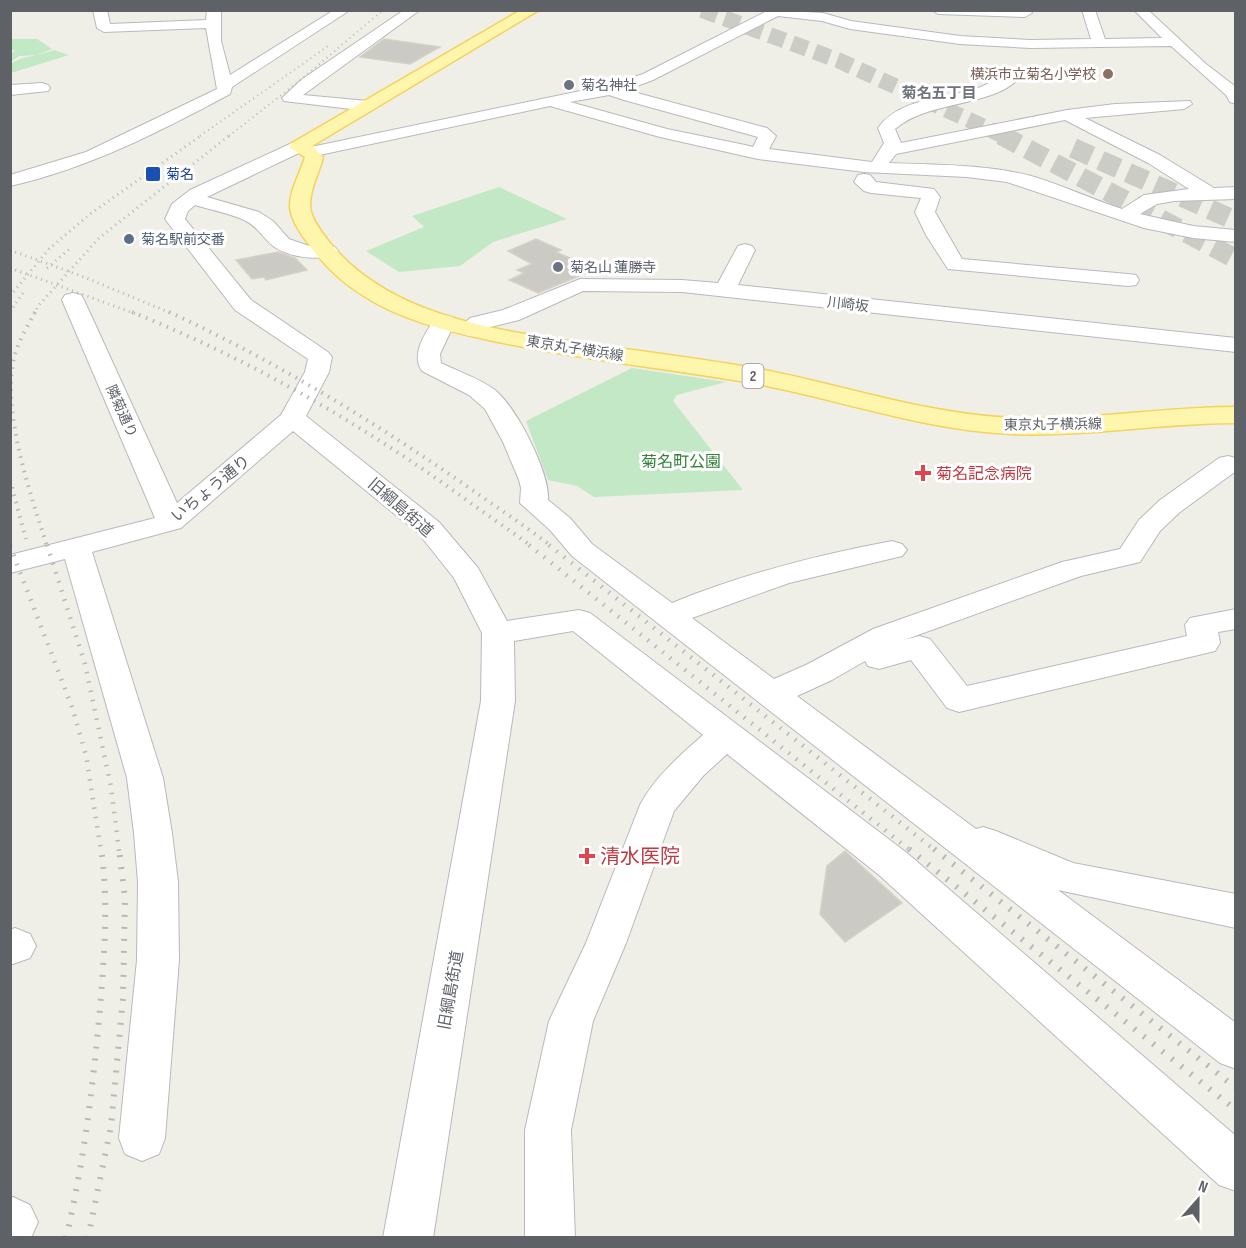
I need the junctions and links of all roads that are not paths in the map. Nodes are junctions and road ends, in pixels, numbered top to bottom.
1 (100, 10) edge
2 (344, 10) edge
3 (414, 10) edge
4 (532, 10) edge
5 (938, 10) edge
6 (1088, 10) edge
7 (1124, 10) edge
8 (745, 11) edge
9 (1142, 11) edge
10 (777, 12) edge
11 (213, 17) edge
12 (912, 17) dead end
13 (1027, 25) edge
14 (893, 30) junction
15 (1176, 42) junction
16 (1100, 44) junction
17 (1013, 76) dead end
18 (1236, 80) edge
19 (1218, 81) junction
20 (226, 84) junction
21 (42, 88) dead end
22 (10, 90) edge
23 (611, 90) junction
24 (1236, 99) edge
25 (550, 101) junction
26 (1184, 104) dead end
27 (368, 106) junction
28 (1067, 115) junction
29 (304, 150) junction
30 (890, 150) junction
31 (54, 151) dead end
32 (758, 154) junction
33 (10, 167) edge
34 (872, 167) junction
35 (210, 170) dead end
36 (232, 178) junction
37 (10, 181) edge
38 (1209, 193) junction
39 (1236, 193) edge
40 (191, 198) junction
41 (1124, 216) junction
42 (1236, 236) edge
43 (745, 250) dead end
44 (328, 252) junction
45 (1128, 280) dead end
46 (726, 290) junction
47 (73, 300) dead end
48 (444, 322) junction
49 (470, 329) junction
50 (1236, 345) edge
51 (1236, 415) edge
52 (293, 418) junction
53 (1228, 464) dead end
54 (171, 522) junction
55 (76, 546) junction
56 (892, 550) dead end
57 (10, 564) edge
58 (668, 616) junction
59 (1236, 619) edge
60 (498, 633) junction
61 (820, 672) junction
62 (770, 694) junction
63 (727, 733) junction
64 (943, 826) junction
65 (1236, 910) edge
66 (1236, 1049) edge
67 (141, 1138) dead end
68 (1236, 1168) edge
69 (408, 1238) edge
70 (550, 1238) edge

1 - 11 street
2 - 20 street
3 - 27 street
4 - 27 main road
5 - 13 street
6 - 16 street
7 - 9 street
8 - 10 street
9 - 15 street
10 - 14 street
10 - 23 street
11 - 20 street
12 - 14 street
13 - 14 street
13 - 16 street
15 - 16 street
15 - 19 street
17 - 30 street
18 - 19 street
19 - 24 street
20 - 37 street
21 - 22 street
23 - 25 street
23 - 32 street
25 - 29 street
25 - 32 street
26 - 28 street
27 - 29 main road
28 - 30 street
28 - 38 street
29 - 36 street
29 - 44 main road, 東京丸子横浜線 / 2
30 - 34 street
31 - 33 street
32 - 34 street
34 - 41 street
34 - 45 street
35 - 36 street
36 - 40 street
38 - 39 street
38 - 41 street
40 - 44 street
40 - 52 street
41 - 42 street
43 - 46 street
44 - 48 main road, 東京丸子横浜線 / 2
46 - 49 street, 川崎坂
46 - 50 street, 川崎坂
47 - 54 street, 隣菊通り
48 - 49 main road, 東京丸子横浜線 / 2
48 - 58 street
49 - 51 main road, 東京丸子横浜線 / 2
52 - 54 street, いちょう通り
52 - 60 street, 旧綱島街道
53 - 61 street
54 - 55 street, いちょう通り
55 - 57 street, いちょう通り
55 - 67 street
56 - 58 street
58 - 62 street
59 - 61 street
60 - 63 street
60 - 69 street, 旧綱島街道
61 - 62 street
62 - 64 street
63 - 68 street
63 - 70 street
64 - 65 street
64 - 66 street

